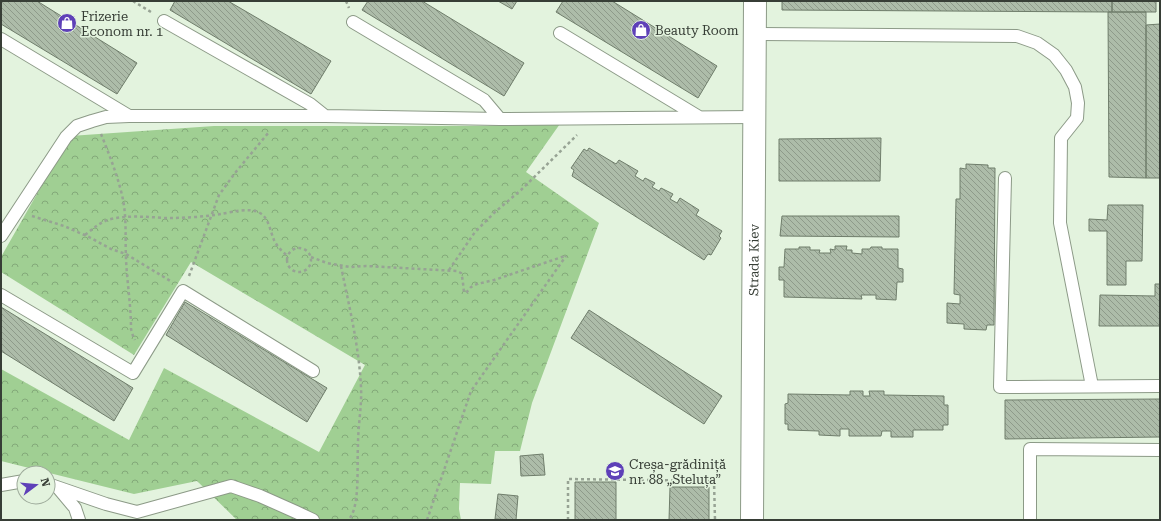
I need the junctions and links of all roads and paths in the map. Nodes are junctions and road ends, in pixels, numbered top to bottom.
1 (133, 1) edge
2 (755, 1) edge
3 (164, 20) joint
4 (353, 22) dead end
5 (560, 33) dead end
6 (755, 34) junction
7 (1, 39) edge
8 (129, 116) junction
9 (283, 116) junction
10 (325, 116) junction
11 (699, 117) junction
12 (754, 117) junction
13 (589, 118) junction
14 (500, 119) junction
15 (96, 120) junction
16 (1005, 178) dead end
17 (16, 213) junction
18 (212, 215) junction
19 (125, 217) junction
20 (2, 234) edge
21 (85, 235) junction
22 (126, 254) junction
23 (288, 256) junction
24 (311, 257) junction
25 (341, 266) junction
26 (449, 270) junction
27 (183, 291) junction
28 (1, 295) edge
29 (147, 351) junction
30 (313, 372) dead end
31 (1092, 386) junction
32 (1160, 386) edge
33 (1160, 450) edge
34 (16, 482) edge
35 (1, 485) edge
36 (56, 488) edge
37 (56, 489) edge
38 (135, 516) edge
39 (79, 520) edge
40 (313, 520) edge
41 (349, 520) edge
42 (426, 520) edge
43 (568, 520) edge
44 (715, 520) edge
45 (752, 520) edge
46 (1030, 520) edge

1 - 3 path
2 - 6 street, Strada Kiev
3 - 10 lane
4 - 14 lane
5 - 11 lane
6 - 12 street, Strada Kiev
6 - 31 lane
7 - 8 lane
8 - 9 lane
8 - 15 lane
9 - 10 lane
9 - 18 path
10 - 14 lane
11 - 12 lane
11 - 13 lane
12 - 45 street, Strada Kiev
13 - 14 lane
13 - 26 path
15 - 17 lane
15 - 19 path
16 - 31 lane
17 - 20 lane
17 - 21 path
18 - 19 path
18 - 23 path
18 - 27 path
19 - 21 path
19 - 22 path
21 - 22 path
22 - 27 path
22 - 29 path
23 - 24 path
23 - 24 path
24 - 25 path
25 - 26 path
25 - 41 path
26 - 42 path
27 - 29 lane
27 - 30 lane
28 - 29 lane
31 - 32 lane
33 - 46 lane
34 - 35 lane
36 - 38 lane
37 - 39 lane
38 - 40 lane
43 - 44 path

